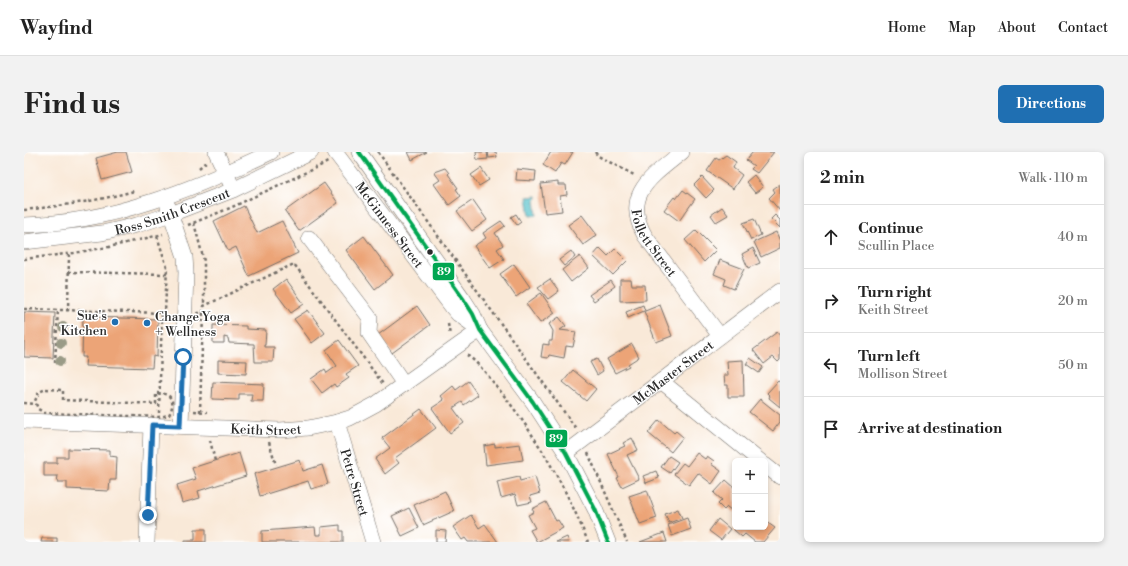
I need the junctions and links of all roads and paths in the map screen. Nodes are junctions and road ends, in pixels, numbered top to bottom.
1 (271, 152) edge
2 (311, 152) edge
3 (359, 152) edge
4 (378, 152) edge
5 (595, 152) edge
6 (682, 152) edge
7 (212, 155) edge
8 (331, 157) edge
9 (195, 170) dead end
10 (306, 172) dead end
11 (226, 174) junction
12 (647, 182) junction
13 (140, 189) dead end
14 (234, 190) junction
15 (166, 197) junction
16 (24, 210) edge
17 (171, 214) junction
18 (194, 223) dead end
19 (24, 225) edge
20 (157, 236) dead end
21 (309, 238) dead end
22 (24, 242) edge
23 (69, 254) dead end
24 (41, 257) dead end
25 (24, 259) edge
26 (68, 272) junction
27 (167, 274) junction
28 (780, 291) edge
29 (204, 306) junction
30 (24, 310) edge
31 (58, 310) junction
32 (68, 311) junction
33 (184, 312) junction
34 (164, 313) junction
35 (203, 313) junction
36 (447, 318) dead end
37 (480, 330) junction
38 (720, 336) junction
39 (451, 340) dead end
40 (462, 352) dead end
41 (55, 363) dead end
42 (661, 381) junction
43 (404, 384) junction
44 (159, 394) junction
45 (391, 394) junction
46 (24, 403) edge
47 (36, 404) junction
48 (24, 421) edge
49 (155, 421) junction
50 (337, 422) junction
51 (180, 426) junction
52 (204, 427) junction
53 (266, 429) junction
54 (578, 431) dead end
55 (586, 448) dead end
56 (566, 452) junction
57 (756, 458) edge
58 (216, 461) dead end
59 (276, 465) dead end
60 (768, 467) edge
61 (780, 477) edge
62 (148, 542) edge
63 (373, 542) edge
64 (588, 542) edge
65 (608, 542) edge
66 (627, 542) edge

1 - 11 street, Ross Smith Crescent
2 - 14 street, Ross Smith Crescent
3 - 37 street, McGinness Street
4 - 54 path
5 - 12 path
6 - 12 street, Follett Street
7 - 9 path
7 - 11 street
8 - 10 path
8 - 37 street, McGinness Street
11 - 14 street
11 - 15 street, Ross Smith Crescent
12 - 38 street, Follett Street
13 - 16 path
14 - 17 street, Ross Smith Crescent
15 - 17 street
15 - 19 street, Ross Smith Crescent
17 - 22 street, Ross Smith Crescent
17 - 33 street
18 - 29 path
20 - 27 path
21 - 43 street
23 - 26 path
24 - 25 path
26 - 27 path
26 - 32 path
27 - 34 path
28 - 38 street, McMaster Street
29 - 35 path
29 - 45 path
30 - 31 path
31 - 32 path
31 - 41 path
32 - 34 path
33 - 34 path
33 - 35 path
33 - 51 street
34 - 44 path
35 - 52 path
36 - 39 path
37 - 43 street, Keith Street
37 - 56 street, McGinness Street
38 - 42 street, McMaster Street
40 - 64 path
42 - 56 street, McMaster Street
42 - 57 street
43 - 45 street, Keith Street
44 - 47 path
44 - 49 path
44 - 49 path
45 - 50 street, Keith Street
46 - 47 path
47 - 49 path
48 - 49 street, Keith Street
49 - 51 street, Keith Street
49 - 62 street
50 - 53 street, Keith Street
50 - 63 street, Petre Street
51 - 52 street, Keith Street
52 - 53 street, Keith Street
52 - 58 path
53 - 59 path
55 - 66 path
56 - 65 street, McGinness Street
60 - 61 street

